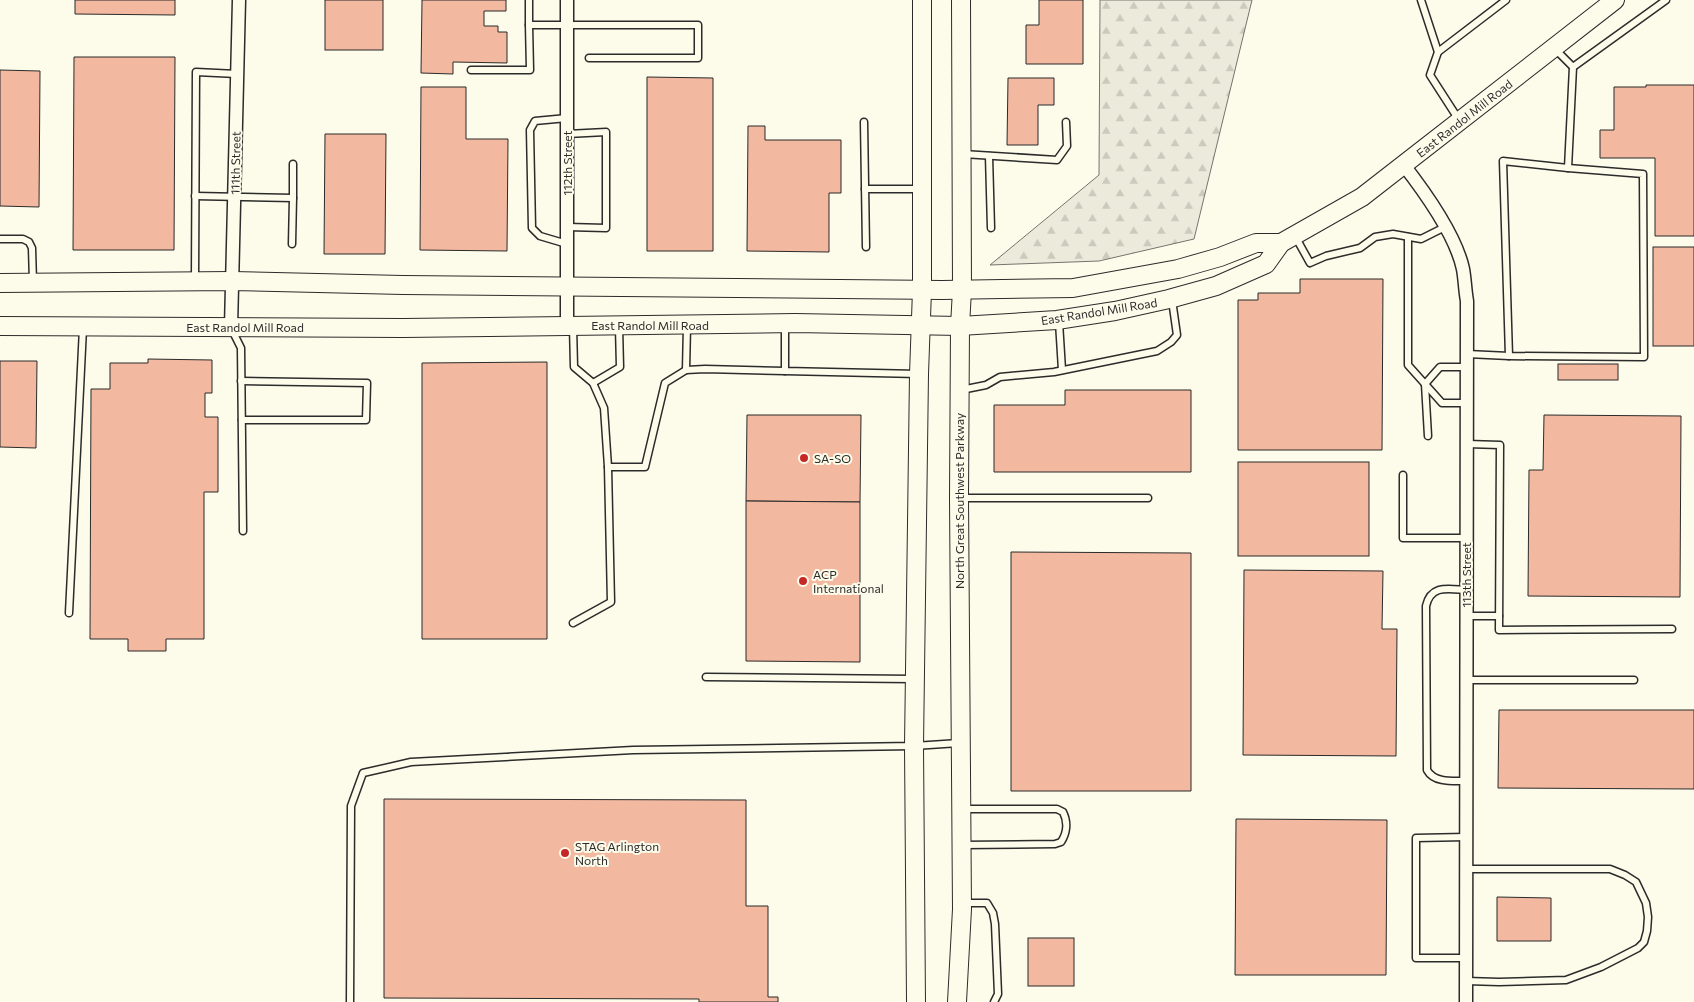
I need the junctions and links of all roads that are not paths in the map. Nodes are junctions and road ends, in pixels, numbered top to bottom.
1 (239, 0) edge
2 (528, 0) edge
3 (566, 0) edge
4 (922, 0) edge
5 (961, 0) edge
6 (1421, 0) edge
7 (1506, 0) edge
8 (1616, 0) edge
9 (1666, 0) edge
10 (529, 26) junction
11 (566, 26) junction
12 (1554, 48) junction
13 (1438, 52) junction
14 (589, 58) dead end
15 (1573, 67) junction
16 (471, 70) dead end
17 (237, 74) junction
18 (566, 118) junction
19 (1460, 121) junction
20 (864, 122) dead end
21 (1066, 122) dead end
22 (567, 134) junction
23 (961, 154) junction
24 (989, 156) junction
25 (293, 164) dead end
26 (1403, 164) junction
27 (1568, 168) junction
28 (865, 189) junction
29 (922, 189) junction
30 (196, 196) junction
31 (234, 196) junction
32 (293, 198) junction
33 (567, 227) junction
34 (1445, 227) junction
35 (991, 228) dead end
36 (1408, 237) junction
37 (0, 239) edge
38 (1288, 239) junction
39 (292, 244) dead end
40 (567, 244) junction
41 (866, 247) dead end
42 (232, 281) junction
43 (195, 282) junction
44 (0, 283) edge
45 (33, 283) junction
46 (567, 287) junction
47 (922, 290) junction
48 (962, 290) junction
49 (1172, 298) junction
50 (1059, 320) junction
51 (785, 324) junction
52 (570, 325) junction
53 (619, 325) junction
54 (687, 325) junction
55 (921, 325) junction
56 (0, 326) edge
57 (960, 326) junction
58 (83, 327) junction
59 (231, 327) junction
60 (1509, 356) junction
61 (1467, 361) junction
62 (686, 370) junction
63 (1062, 370) junction
64 (785, 371) junction
65 (919, 374) junction
66 (241, 381) junction
67 (593, 383) junction
68 (1425, 384) junction
69 (960, 390) junction
70 (1466, 403) junction
71 (242, 420) junction
72 (1428, 436) dead end
73 (1466, 444) junction
74 (608, 467) junction
75 (1403, 475) dead end
76 (959, 498) junction
77 (1148, 498) dead end
78 (243, 530) dead end
79 (1466, 538) junction
80 (1466, 590) junction
81 (69, 614) dead end
82 (1466, 616) junction
83 (1499, 616) junction
84 (573, 623) dead end
85 (1672, 629) dead end
86 (706, 677) dead end
87 (914, 679) junction
88 (1466, 680) junction
89 (1634, 680) dead end
90 (960, 743) junction
91 (914, 746) junction
92 (1466, 782) junction
93 (961, 809) junction
94 (1466, 837) junction
95 (961, 845) junction
96 (1466, 869) junction
97 (962, 903) junction
98 (1466, 958) junction
99 (1466, 981) junction
100 (350, 1002) edge
101 (916, 1002) edge
102 (958, 1002) edge
103 (994, 1002) edge
104 (1466, 1002) edge

1 - 17 street, 111th Street
2 - 10 lane
3 - 11 street, 112th Street
4 - 29 main road
5 - 23 main road, North Great Southwest Parkway
6 - 13 lane
7 - 13 lane
8 - 12 main road, East Randol Mill Road
9 - 15 lane
10 - 11 lane
10 - 16 lane
11 - 14 lane
11 - 18 street, 112th Street
12 - 15 lane
12 - 19 main road, East Randol Mill Road
13 - 19 lane
15 - 27 lane
17 - 30 lane
17 - 31 street, 111th Street
18 - 22 street, 112th Street
18 - 40 lane
19 - 26 main road, East Randol Mill Road
20 - 28 lane
21 - 24 lane
22 - 33 street, 112th Street
22 - 33 lane
23 - 24 lane
23 - 48 main road, North Great Southwest Parkway
24 - 35 lane
25 - 32 lane
26 - 34 street, 113th Street
26 - 38 main road, East Randol Mill Road
27 - 60 lane
27 - 60 lane
28 - 29 lane
28 - 41 lane
29 - 47 main road
30 - 31 lane
30 - 43 lane
31 - 32 lane
31 - 42 street, 111th Street
32 - 39 lane
33 - 40 street, 112th Street
34 - 36 lane
34 - 61 street, 113th Street
36 - 38 lane
36 - 68 lane
37 - 45 lane
38 - 48 main road, East Randol Mill Road
38 - 49 main road, East Randol Mill Road
40 - 46 street, 112th Street
42 - 43 main road, East Randol Mill Road
42 - 46 main road, East Randol Mill Road
42 - 59 street, 111th Street
43 - 45 main road, East Randol Mill Road
44 - 45 main road, East Randol Mill Road
46 - 47 main road, East Randol Mill Road
46 - 52 street, 112th Street
47 - 48 main road, East Randol Mill Road
47 - 55 main road
48 - 57 main road, North Great Southwest Parkway
49 - 50 main road, East Randol Mill Road
49 - 63 lane
50 - 57 main road, East Randol Mill Road
50 - 63 lane
51 - 54 main road, East Randol Mill Road
51 - 55 main road, East Randol Mill Road
51 - 64 lane
52 - 53 main road, East Randol Mill Road
52 - 59 main road, East Randol Mill Road
52 - 67 lane
53 - 54 main road, East Randol Mill Road
53 - 67 lane
54 - 62 lane
55 - 57 main road, East Randol Mill Road
55 - 65 main road
56 - 58 main road, East Randol Mill Road
57 - 69 main road, North Great Southwest Parkway
58 - 59 main road, East Randol Mill Road
58 - 81 lane
59 - 66 lane
60 - 61 lane
61 - 68 lane
61 - 70 street, 113th Street
62 - 64 lane
62 - 74 lane
63 - 69 lane
64 - 65 lane
65 - 87 main road
66 - 71 lane
66 - 71 lane
67 - 74 lane
68 - 70 lane
68 - 72 lane
69 - 76 main road, North Great Southwest Parkway
70 - 73 street, 113th Street
71 - 78 lane
73 - 79 street, 113th Street
73 - 83 lane
74 - 84 lane
75 - 79 lane
76 - 77 lane
76 - 90 main road, North Great Southwest Parkway
79 - 80 street, 113th Street
80 - 82 street, 113th Street
80 - 92 lane
82 - 83 lane
82 - 88 street, 113th Street
83 - 85 lane
86 - 87 lane
87 - 91 main road
88 - 89 lane
88 - 92 street, 113th Street
90 - 91 lane
90 - 93 main road, North Great Southwest Parkway
91 - 100 lane
91 - 101 main road
92 - 94 street, 113th Street
93 - 95 main road, North Great Southwest Parkway
93 - 95 lane
94 - 96 street, 113th Street
94 - 98 lane
95 - 97 main road, North Great Southwest Parkway
96 - 98 street, 113th Street
96 - 99 lane
97 - 102 main road, North Great Southwest Parkway
97 - 103 lane
98 - 99 street, 113th Street
99 - 104 street, 113th Street

